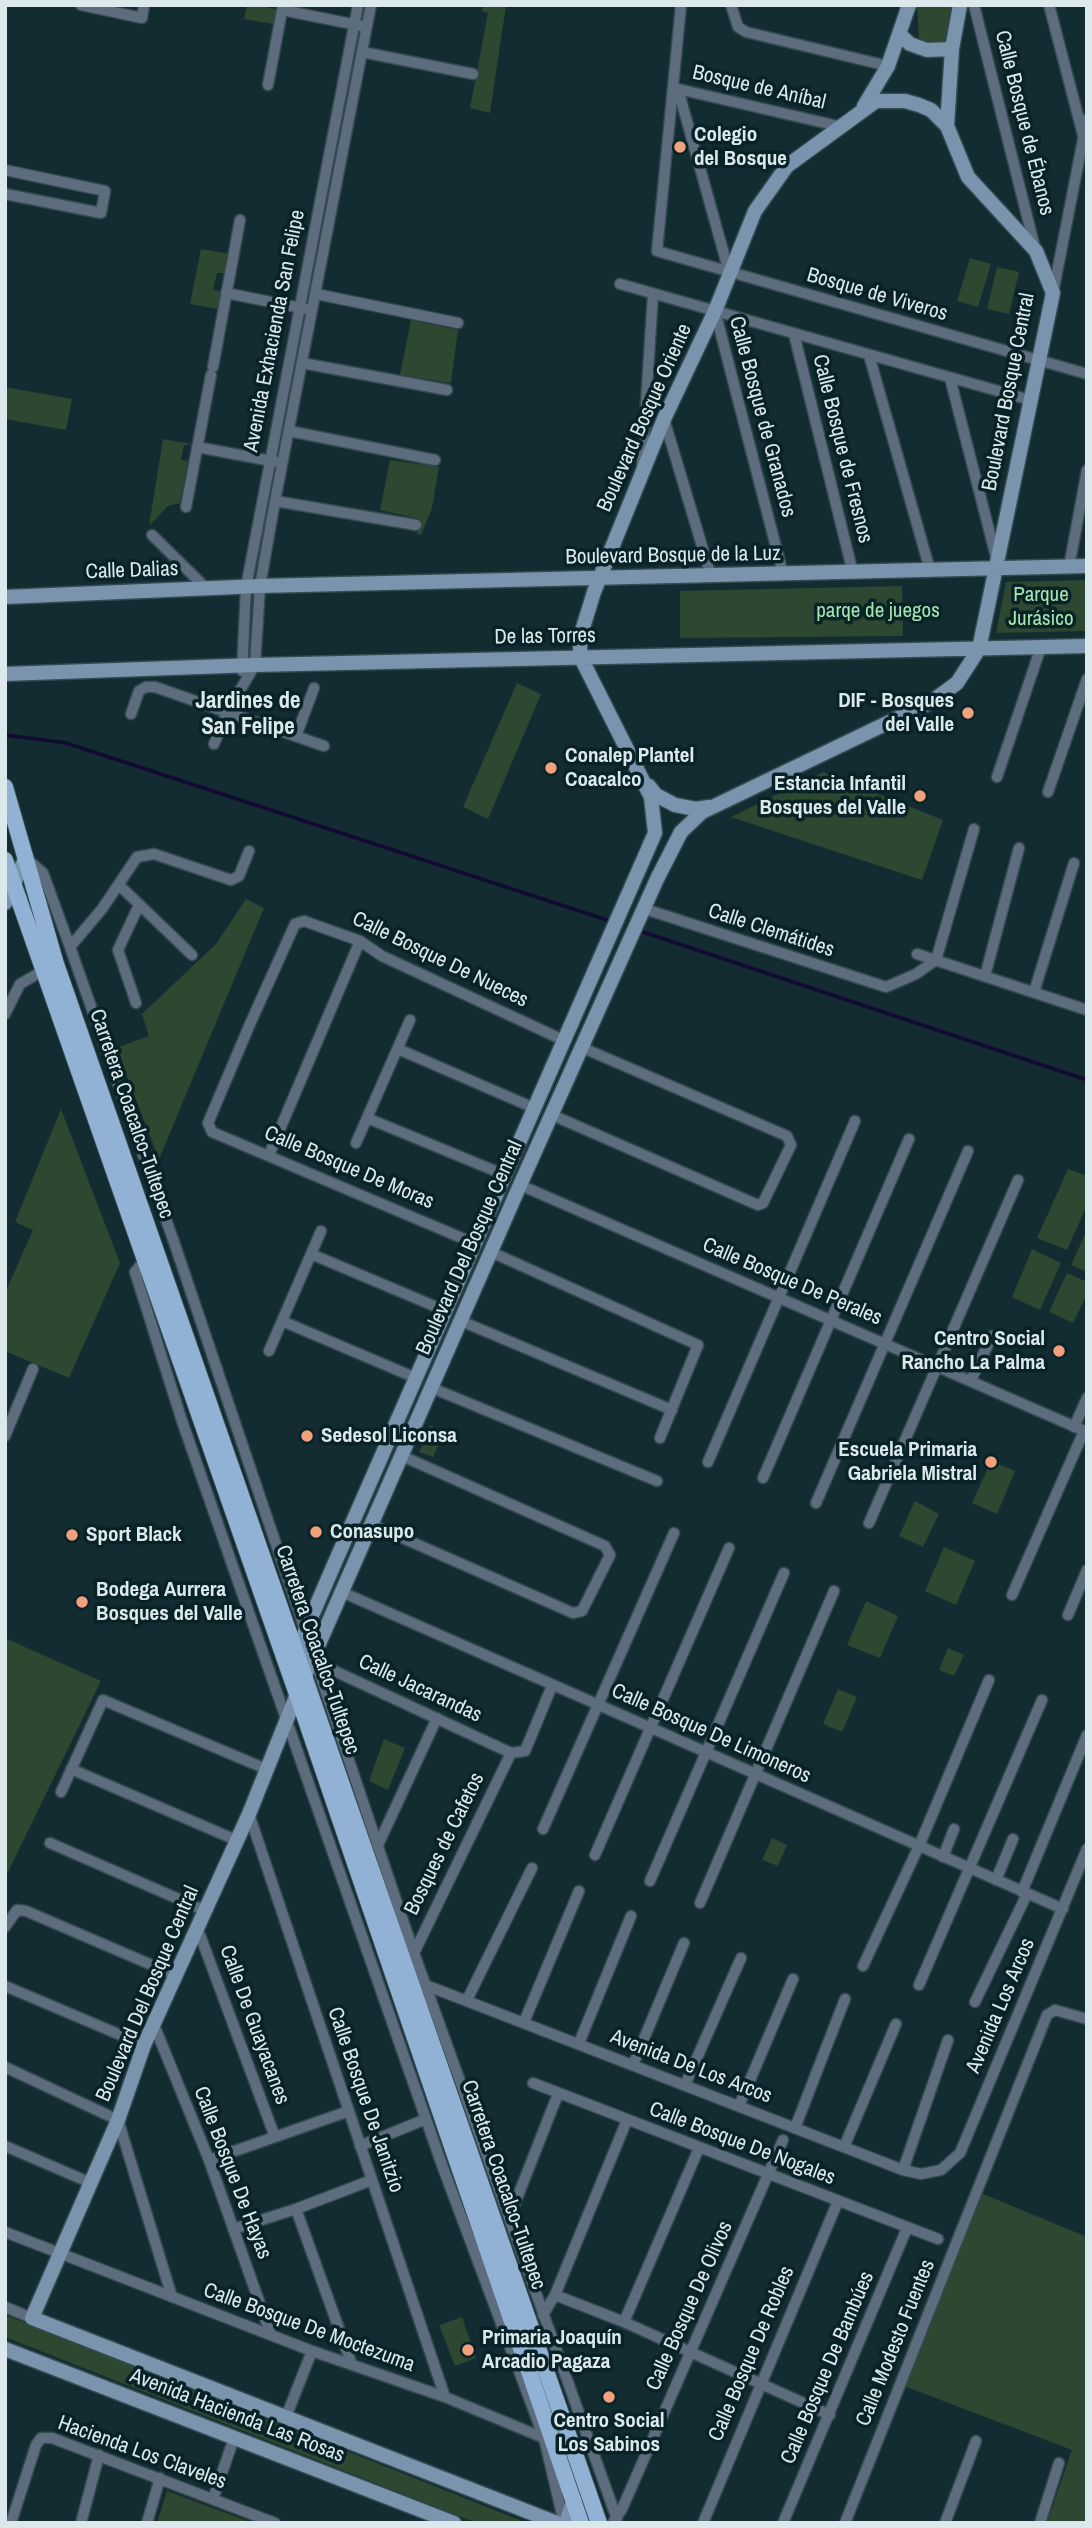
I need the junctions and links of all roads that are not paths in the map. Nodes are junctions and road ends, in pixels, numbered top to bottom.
1 (81, 5) edge
2 (144, 5) edge
3 (358, 5) edge
4 (371, 5) edge
5 (681, 5) edge
6 (731, 5) edge
7 (909, 5) edge
8 (960, 5) edge
9 (974, 5) edge
10 (1049, 5) edge
11 (282, 8) edge
12 (355, 24) junction
13 (367, 27) junction
14 (899, 34) junction
15 (952, 49) junction
16 (362, 52) junction
17 (888, 66) junction
18 (473, 74) dead end
19 (268, 85) dead end
20 (674, 88) junction
21 (862, 108) junction
22 (1087, 119) edge
23 (838, 126) junction
24 (947, 126) junction
25 (1083, 138) junction
26 (5, 170) edge
27 (5, 194) edge
28 (240, 220) dead end
29 (1035, 251) junction
30 (729, 272) junction
31 (620, 284) dead end
32 (226, 293) junction
33 (1053, 293) junction
34 (316, 294) junction
35 (653, 294) junction
36 (299, 307) junction
37 (313, 310) junction
38 (715, 311) junction
39 (457, 323) dead end
40 (794, 334) junction
41 (869, 355) junction
42 (1040, 362) junction
43 (302, 363) junction
44 (1087, 374) edge
45 (950, 378) junction
46 (447, 390) dead end
47 (1030, 400) junction
48 (664, 419) junction
49 (289, 431) junction
50 (197, 447) junction
51 (435, 460) dead end
52 (270, 461) junction
53 (283, 464) junction
54 (1087, 470) edge
55 (642, 473) junction
56 (275, 501) junction
57 (186, 507) dead end
58 (416, 525) dead end
59 (152, 535) dead end
60 (995, 562) junction
61 (1087, 566) edge
62 (1069, 567) junction
63 (930, 570) junction
64 (853, 573) junction
65 (783, 574) junction
66 (711, 576) junction
67 (599, 579) junction
68 (253, 587) junction
69 (207, 589) junction
70 (5, 597) edge
71 (1087, 646) edge
72 (1041, 647) junction
73 (979, 649) junction
74 (581, 657) junction
75 (249, 665) junction
76 (5, 674) edge
77 (1087, 679) edge
78 (314, 688) dead end
79 (226, 712) junction
80 (131, 714) dead end
81 (296, 736) junction
82 (214, 744) dead end
83 (324, 746) dead end
84 (998, 776) dead end
85 (642, 779) junction
86 (5, 787) edge
87 (1048, 792) dead end
88 (717, 805) junction
89 (974, 829) dead end
90 (1019, 848) dead end
91 (248, 851) dead end
92 (26, 857) junction
93 (1074, 863) dead end
94 (6, 864) edge
95 (14, 883) junction
96 (118, 885) junction
97 (5, 903) edge
98 (139, 905) junction
99 (643, 913) junction
100 (360, 941) junction
101 (70, 947) junction
102 (917, 954) dead end
103 (192, 955) dead end
104 (936, 960) junction
105 (44, 970) junction
106 (985, 976) junction
107 (1034, 992) junction
108 (136, 1003) dead end
109 (1087, 1010) edge
110 (5, 1014) edge
111 (575, 1014) junction
112 (410, 1020) dead end
113 (594, 1021) junction
114 (563, 1040) junction
115 (583, 1048) junction
116 (398, 1049) junction
117 (534, 1108) junction
118 (552, 1115) junction
119 (367, 1118) junction
120 (855, 1121) dead end
121 (209, 1127) joint
122 (909, 1139) dead end
123 (356, 1143) dead end
124 (968, 1151) dead end
125 (269, 1155) junction
126 (505, 1175) junction
127 (1018, 1180) dead end
128 (520, 1185) junction
129 (320, 1231) dead end
130 (476, 1244) junction
131 (491, 1252) junction
132 (311, 1254) junction
133 (145, 1259) junction
134 (461, 1276) junction
135 (478, 1283) junction
136 (779, 1297) junction
137 (446, 1311) junction
138 (831, 1320) junction
139 (282, 1321) junction
140 (461, 1321) junction
141 (992, 1336) dead end
142 (885, 1343) junction
143 (269, 1351) dead end
144 (938, 1365) junction
145 (33, 1369) dead end
146 (416, 1378) junction
147 (971, 1380) junction
148 (432, 1388) junction
149 (1087, 1398) edge
150 (672, 1410) junction
151 (1082, 1430) edge
152 (5, 1436) edge
153 (660, 1438) dead end
154 (402, 1456) junction
155 (708, 1462) dead end
156 (763, 1478) dead end
157 (657, 1481) dead end
158 (816, 1503) dead end
159 (869, 1523) dead end
160 (373, 1525) junction
161 (674, 1533) dead end
162 (729, 1548) dead end
163 (340, 1551) junction
164 (359, 1558) junction
165 (1087, 1570) edge
166 (784, 1573) dead end
167 (834, 1591) dead end
168 (344, 1593) junction
169 (1012, 1595) dead end
170 (1068, 1615) dead end
171 (304, 1634) junction
172 (306, 1662) junction
173 (989, 1680) dead end
174 (552, 1686) junction
175 (298, 1687) junction
176 (1042, 1700) dead end
177 (598, 1705) junction
178 (437, 1718) junction
179 (286, 1726) junction
180 (650, 1729) junction
181 (1087, 1735) edge
182 (511, 1752) junction
183 (706, 1753) junction
184 (71, 1769) junction
185 (266, 1769) junction
186 (756, 1774) junction
187 (61, 1792) dead end
188 (249, 1814) junction
189 (543, 1829) dead end
190 (954, 1829) dead end
191 (1013, 1839) dead end
192 (236, 1840) junction
193 (50, 1843) dead end
194 (378, 1844) junction
195 (919, 1846) junction
196 (1087, 1849) edge
197 (596, 1855) dead end
198 (943, 1857) junction
199 (532, 1868) dead end
200 (971, 1869) junction
201 (996, 1880) junction
202 (650, 1881) dead end
203 (579, 1891) dead end
204 (1024, 1893) junction
205 (700, 1903) dead end
206 (1063, 1909) junction
207 (206, 1911) junction
208 (631, 1916) dead end
209 (5, 1927) edge
210 (197, 1927) junction
211 (684, 1943) dead end
212 (414, 1953) junction
213 (741, 1958) dead end
214 (863, 1966) dead end
215 (175, 1975) junction
216 (793, 1979) dead end
217 (919, 1985) dead end
218 (5, 1986) edge
219 (428, 1986) junction
220 (845, 1999) dead end
221 (467, 2000) junction
222 (975, 2002) dead end
223 (1087, 2019) edge
224 (524, 2022) junction
225 (896, 2024) dead end
226 (154, 2025) junction
227 (948, 2040) dead end
228 (579, 2043) junction
229 (144, 2045) junction
230 (633, 2064) junction
231 (5, 2067) edge
232 (533, 2083) dead end
233 (685, 2085) junction
234 (558, 2094) junction
235 (739, 2106) junction
236 (349, 2111) junction
237 (426, 2119) junction
238 (118, 2120) junction
239 (627, 2120) junction
240 (795, 2128) junction
241 (275, 2137) junction
242 (783, 2140) dead end
243 (5, 2146) edge
244 (360, 2146) junction
245 (844, 2147) junction
246 (699, 2148) junction
247 (209, 2160) junction
248 (903, 2170) junction
249 (941, 2170) joint
250 (768, 2176) junction
251 (372, 2180) junction
252 (91, 2183) junction
253 (838, 2202) junction
254 (296, 2209) junction
255 (510, 2216) junction
256 (907, 2228) junction
257 (233, 2229) junction
258 (5, 2232) edge
259 (938, 2238) dead end
260 (60, 2255) junction
261 (555, 2295) junction
262 (172, 2297) junction
263 (5, 2307) edge
264 (543, 2315) junction
265 (32, 2318) junction
266 (624, 2322) junction
267 (271, 2335) junction
268 (5, 2349) edge
269 (312, 2350) junction
270 (691, 2352) junction
271 (352, 2365) junction
272 (760, 2384) junction
273 (445, 2397) junction
274 (830, 2415) junction
275 (286, 2417) junction
276 (234, 2438) junction
277 (544, 2438) junction
278 (976, 2441) dead end
279 (99, 2455) junction
280 (1059, 2463) dead end
281 (160, 2478) junction
282 (213, 2499) junction
283 (574, 2499) junction
284 (614, 2521) edge
285 (272, 2522) edge
286 (11, 2523) edge
287 (81, 2523) edge
288 (147, 2523) edge
289 (454, 2523) edge
290 (557, 2523) edge
291 (565, 2523) edge
292 (581, 2523) edge
293 (599, 2523) edge
294 (703, 2523) edge
295 (783, 2523) edge
296 (845, 2523) edge
297 (945, 2523) edge
298 (1040, 2523) edge

1 - 2 street
3 - 12 street, Avenida Exhacienda San Felipe
4 - 13 street, Avenida Exhacienda San Felipe
5 - 20 street
6 - 17 street
7 - 14 street
8 - 15 street, Boulevard Bosque Central
9 - 29 street, Calle Bosque de Ébanos
10 - 25 street
11 - 12 street
11 - 19 street
12 - 13 street
12 - 36 street, Avenida Exhacienda San Felipe
13 - 16 street, Avenida Exhacienda San Felipe
14 - 15 street
14 - 17 street
15 - 24 street, Boulevard Bosque Central
16 - 18 street
16 - 34 street, Avenida Exhacienda San Felipe
17 - 21 street
20 - 23 street, Bosque de Aníbal
20 - 30 street
20 - 30 street, Bosque de Viveros
21 - 23 street, Boulevard Bosque Oriente
21 - 24 street
22 - 25 street
23 - 30 street, Boulevard Bosque Oriente
24 - 29 street, Boulevard Bosque Central
25 - 33 street
26 - 27 street
28 - 32 street
29 - 33 street, Boulevard Bosque Central
30 - 38 street, Boulevard Bosque Oriente
30 - 42 street, Bosque de Viveros
31 - 35 street
32 - 36 street
32 - 50 street
33 - 42 street, Boulevard Bosque Central
34 - 37 street, Avenida Exhacienda San Felipe
34 - 39 street
35 - 38 street
35 - 55 street
36 - 37 street
36 - 52 street, Avenida Exhacienda San Felipe
37 - 43 street, Avenida Exhacienda San Felipe
38 - 40 street
38 - 48 street, Boulevard Bosque Oriente
38 - 65 street, Calle Bosque de Granados
40 - 41 street
40 - 64 street, Calle Bosque de Fresnos
41 - 45 street
41 - 63 street
42 - 44 street, Bosque de Viveros
42 - 47 street, Boulevard Bosque Central
43 - 46 street
43 - 49 street, Avenida Exhacienda San Felipe
45 - 47 street
45 - 60 street
47 - 60 street, Boulevard Bosque Central
48 - 55 street, Boulevard Bosque Oriente
48 - 66 street
49 - 51 street
49 - 53 street, Avenida Exhacienda San Felipe
50 - 52 street
50 - 57 street
52 - 53 street
52 - 68 street, Avenida Exhacienda San Felipe
53 - 56 street, Avenida Exhacienda San Felipe
54 - 62 street
55 - 67 street, Boulevard Bosque Oriente
56 - 58 street
56 - 68 street, Avenida Exhacienda San Felipe
59 - 69 street
60 - 62 street, Boulevard Bosque de la Luz
60 - 63 street, Boulevard Bosque de la Luz
60 - 73 street, Boulevard Bosque Central
61 - 62 street, Boulevard Bosque de la Luz
63 - 64 street, Boulevard Bosque de la Luz
64 - 65 street, Boulevard Bosque de la Luz
65 - 66 street, Boulevard Bosque de la Luz
66 - 67 street, Boulevard Bosque de la Luz
67 - 68 street, Boulevard Bosque de la Luz
67 - 74 street, Boulevard Bosque Oriente
68 - 69 street, Calle Dalias
68 - 75 street, Avenida Exhacienda San Felipe
69 - 70 street, Calle Dalias
71 - 72 street, De las Torres
72 - 73 street, De las Torres
72 - 84 street
73 - 74 street, De las Torres
73 - 88 street
74 - 75 street, De las Torres
74 - 85 street
75 - 76 street, De las Torres
75 - 79 street, Avenida Exhacienda San Felipe
77 - 87 street
78 - 81 street
79 - 80 street
79 - 81 street
79 - 82 street
81 - 83 street
85 - 88 street
85 - 111 street, Boulevard Del Bosque Central
86 - 92 main road, Carretera Coacalco-Tultepec
88 - 99 street, Boulevard Del Bosque Central
89 - 104 street
90 - 106 street
91 - 96 street
92 - 94 street
92 - 95 street
92 - 101 street
92 - 172 main road, Carretera Coacalco-Tultepec
93 - 107 street
94 - 95 main road, Carretera Coacalco-Tultepec
95 - 97 street
95 - 105 main road, Carretera Coacalco-Tultepec
96 - 98 street
96 - 101 street
98 - 103 street
98 - 108 street
99 - 104 street, Calle Clemátides
99 - 113 street, Boulevard Del Bosque Central
100 - 114 street, Calle Bosque De Nueces
100 - 121 street, Calle Bosque De Nueces
100 - 125 street
101 - 171 street
102 - 104 street
104 - 106 street
105 - 110 street
105 - 133 main road, Carretera Coacalco-Tultepec
106 - 107 street
107 - 109 street
111 - 113 street
111 - 114 street, Boulevard Del Bosque Central
112 - 116 street
113 - 115 street, Boulevard Del Bosque Central
114 - 117 street, Boulevard Del Bosque Central
115 - 118 street, Boulevard Del Bosque Central
115 - 118 street
116 - 117 street
116 - 119 street
117 - 126 street, Boulevard Del Bosque Central
118 - 128 street, Boulevard Del Bosque Central
119 - 123 street
119 - 126 street
120 - 136 street
121 - 125 street, Calle Bosque De Moras
122 - 138 street
124 - 142 street
125 - 130 street, Calle Bosque De Moras
126 - 130 street, Boulevard Del Bosque Central
127 - 144 street
128 - 131 street, Boulevard Del Bosque Central
128 - 136 street, Calle Bosque De Perales
129 - 132 street
130 - 134 street, Boulevard Del Bosque Central
131 - 135 street, Boulevard Del Bosque Central
131 - 150 street
132 - 137 street
132 - 139 street
133 - 175 main road, Carretera Coacalco-Tultepec
133 - 179 street
134 - 135 street
134 - 137 street, Boulevard Del Bosque Central
135 - 140 street, Boulevard Del Bosque Central
136 - 138 street, Calle Bosque De Perales
136 - 155 street
137 - 146 street, Boulevard Del Bosque Central
138 - 142 street, Calle Bosque De Perales
138 - 156 street
139 - 143 street
139 - 146 street
140 - 148 street, Boulevard Del Bosque Central
140 - 150 street
141 - 147 street
142 - 144 street, Calle Bosque De Perales
142 - 158 street
144 - 147 street, Calle Bosque De Perales
144 - 159 street
145 - 152 street
146 - 163 street, Boulevard Del Bosque Central
147 - 151 street, Calle Bosque De Perales
148 - 154 street, Boulevard Del Bosque Central
148 - 157 street
149 - 151 street
150 - 153 street
151 - 169 street
154 - 160 street, Boulevard Del Bosque Central
154 - 160 street
160 - 164 street, Boulevard Del Bosque Central
161 - 177 street
162 - 180 street
163 - 164 street
163 - 171 street, Boulevard Del Bosque Central
164 - 168 street, Boulevard Del Bosque Central
165 - 170 street
166 - 183 street
167 - 186 street
168 - 172 street, Boulevard Del Bosque Central
168 - 174 street, Calle Bosque De Limoneros
171 - 172 street, Boulevard Del Bosque Central
172 - 175 main road, Carretera Coacalco-Tultepec
172 - 178 street, Calle Jacarandas
172 - 194 street
173 - 195 street
174 - 177 street, Calle Bosque De Limoneros
174 - 182 street
175 - 179 street, Boulevard Del Bosque Central
175 - 283 main road, Carretera Coacalco-Tultepec
175 - 293 main road, Carretera Coacalco-Tultepec
176 - 200 street
177 - 180 street, Calle Bosque De Limoneros
177 - 189 street
178 - 182 street, Calle Jacarandas
178 - 194 street
179 - 185 street, Boulevard Del Bosque Central
179 - 237 street
180 - 183 street, Calle Bosque De Limoneros
180 - 197 street
181 - 204 street
182 - 212 street, Bosques de Cafetos
183 - 186 street, Calle Bosque De Limoneros
183 - 202 street
184 - 185 street
184 - 187 street
184 - 192 street
185 - 188 street, Boulevard Del Bosque Central
186 - 195 street, Calle Bosque De Limoneros
186 - 205 street
188 - 192 street, Boulevard Del Bosque Central
188 - 236 street, Calle Bosque De Janitzio
190 - 198 street
191 - 201 street
192 - 207 street, Boulevard Del Bosque Central
193 - 207 street
194 - 212 street
195 - 198 street, Calle Bosque De Limoneros
195 - 214 street
196 - 206 street, Avenida Los Arcos
198 - 200 street, Calle Bosque De Limoneros
199 - 221 street
200 - 201 street, Calle Bosque De Limoneros
200 - 217 street
201 - 204 street, Calle Bosque De Limoneros
203 - 224 street
204 - 206 street, Calle Bosque De Limoneros
204 - 222 street
206 - 249 street, Avenida Los Arcos
207 - 210 street, Boulevard Del Bosque Central
208 - 228 street
209 - 215 street
210 - 215 street, Boulevard Del Bosque Central
210 - 241 street, Calle De Guayacanes
211 - 230 street
212 - 219 street
213 - 233 street
215 - 226 street, Boulevard Del Bosque Central
216 - 235 street
218 - 229 street
219 - 221 street, Avenida De Los Arcos
219 - 255 street
220 - 240 street
221 - 224 street, Avenida De Los Arcos
223 - 296 street, Calle Modesto Fuentes
224 - 228 street, Avenida De Los Arcos
225 - 245 street
226 - 229 street, Boulevard Del Bosque Central
226 - 247 street, Calle Bosque De Hayas
227 - 248 street
228 - 230 street, Avenida De Los Arcos
229 - 238 street, Boulevard Del Bosque Central
230 - 233 street, Avenida De Los Arcos
231 - 238 street
232 - 234 street, Calle Bosque De Nogales
233 - 235 street, Avenida De Los Arcos
234 - 239 street, Calle Bosque De Nogales
234 - 255 street
235 - 240 street, Avenida De Los Arcos
236 - 241 street
236 - 244 street, Calle Bosque De Janitzio
237 - 244 street
237 - 277 street
238 - 252 street, Boulevard Del Bosque Central
238 - 262 street
239 - 246 street, Calle Bosque De Nogales
239 - 261 street
240 - 245 street, Avenida De Los Arcos
241 - 247 street
242 - 250 street, Calle Bosque De Olivos
243 - 252 street
244 - 251 street, Calle Bosque De Janitzio
245 - 248 street, Avenida De Los Arcos
246 - 250 street, Calle Bosque De Nogales
246 - 266 street
247 - 257 street, Calle Bosque De Hayas
248 - 249 street, Avenida De Los Arcos
250 - 253 street, Calle Bosque De Nogales
250 - 270 street, Calle Bosque De Olivos
251 - 254 street
251 - 273 street, Calle Bosque De Janitzio
252 - 260 street, Boulevard Del Bosque Central
253 - 256 street, Calle Bosque De Nogales
253 - 272 street, Calle Bosque De Robles
254 - 257 street
254 - 271 street
255 - 264 street
256 - 259 street, Calle Bosque De Nogales
256 - 274 street, Calle Bosque De Bambúes
257 - 267 street, Calle Bosque De Hayas
258 - 260 street, Calle Bosque De Moctezuma
260 - 262 street, Calle Bosque De Moctezuma
260 - 265 street, Boulevard Del Bosque Central
261 - 264 street
261 - 266 street
262 - 267 street, Calle Bosque De Moctezuma
263 - 265 street
264 - 284 street
265 - 275 street
266 - 270 street
267 - 269 street, Calle Bosque De Moctezuma
268 - 276 street, Avenida Hacienda Las Rosas
269 - 271 street, Calle Bosque De Moctezuma
269 - 275 street
270 - 272 street
270 - 284 street, Calle Bosque De Olivos
271 - 273 street, Calle Bosque De Moctezuma
272 - 274 street
272 - 294 street, Calle Bosque De Robles
273 - 277 street, Calle Bosque De Moctezuma
274 - 295 street, Calle Bosque De Bambúes
275 - 290 street
276 - 282 street
276 - 289 street, Avenida Hacienda Las Rosas
277 - 291 street
278 - 297 street
279 - 281 street, Hacienda Los Claveles
279 - 286 street, Hacienda Los Claveles
279 - 287 street
280 - 298 street
281 - 282 street, Hacienda Los Claveles
281 - 288 street
282 - 285 street, Hacienda Los Claveles
283 - 291 street
283 - 292 main road, Carretera Coacalco-Tultepec

